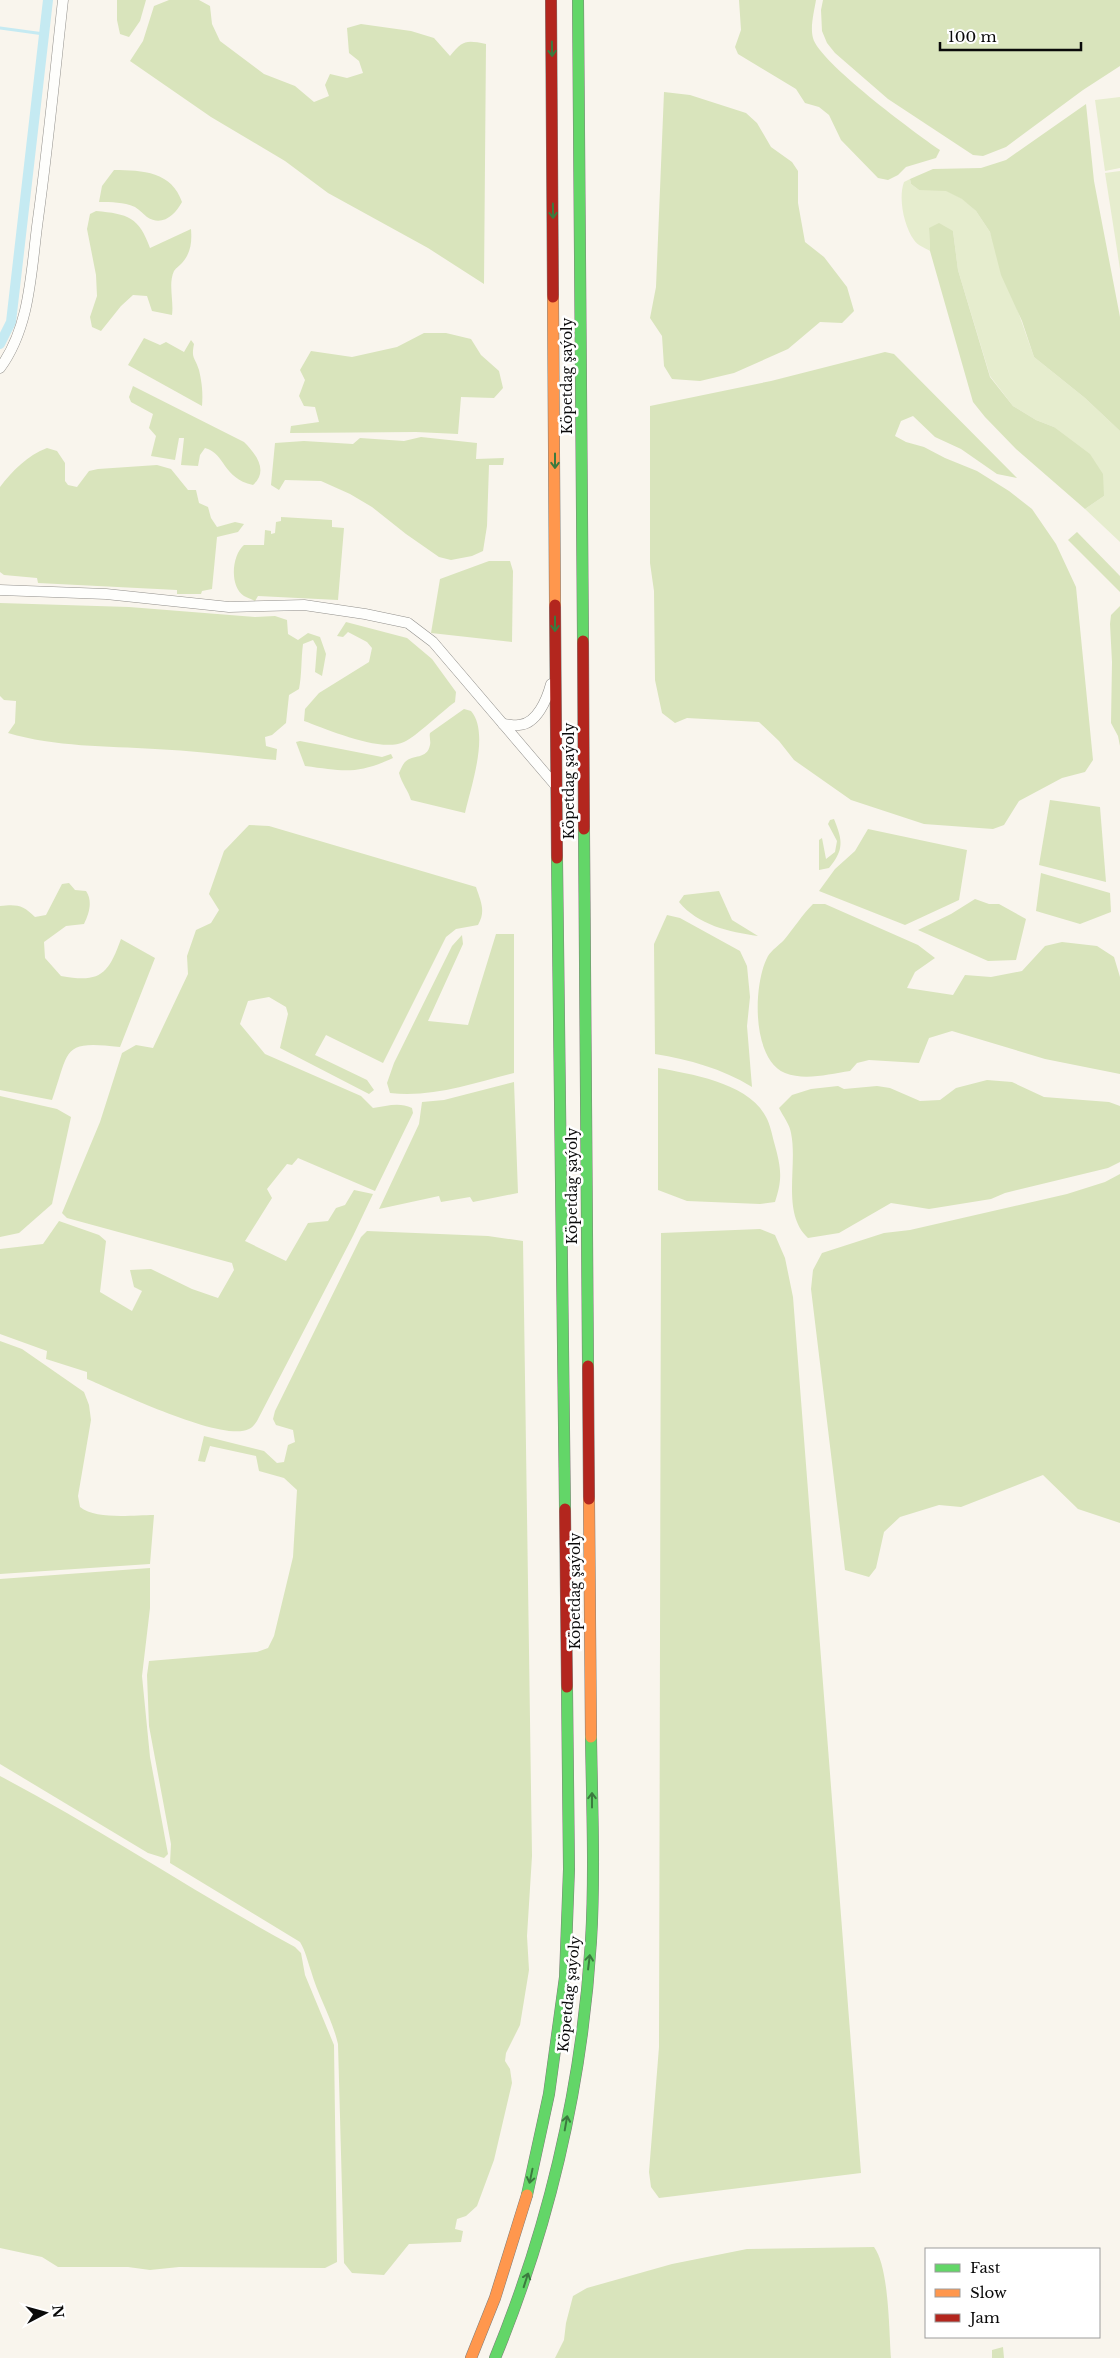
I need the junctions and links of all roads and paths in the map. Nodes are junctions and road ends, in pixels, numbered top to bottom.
1 (63, 0) edge
2 (551, 0) edge
3 (578, 0) edge
4 (0, 368) edge
5 (0, 590) edge
6 (556, 665) junction
7 (503, 724) junction
8 (556, 786) junction
9 (495, 2298) junction
10 (518, 2306) junction
11 (464, 2358) edge
12 (471, 2358) edge
13 (495, 2358) edge
14 (505, 2358) edge

1 - 4 street
2 -> 6 main road, Köpetdag şaýoly
10 -> 3 main road, Köpetdag şaýoly
5 - 7 street
6 - 7 street
6 - 8 main road, Köpetdag şaýoly
7 - 8 street
8 -> 9 main road, Köpetdag şaýoly
9 - 11 main road
9 - 12 main road, Köpetdag şaýoly
10 - 13 main road, Köpetdag şaýoly
10 - 14 main road

